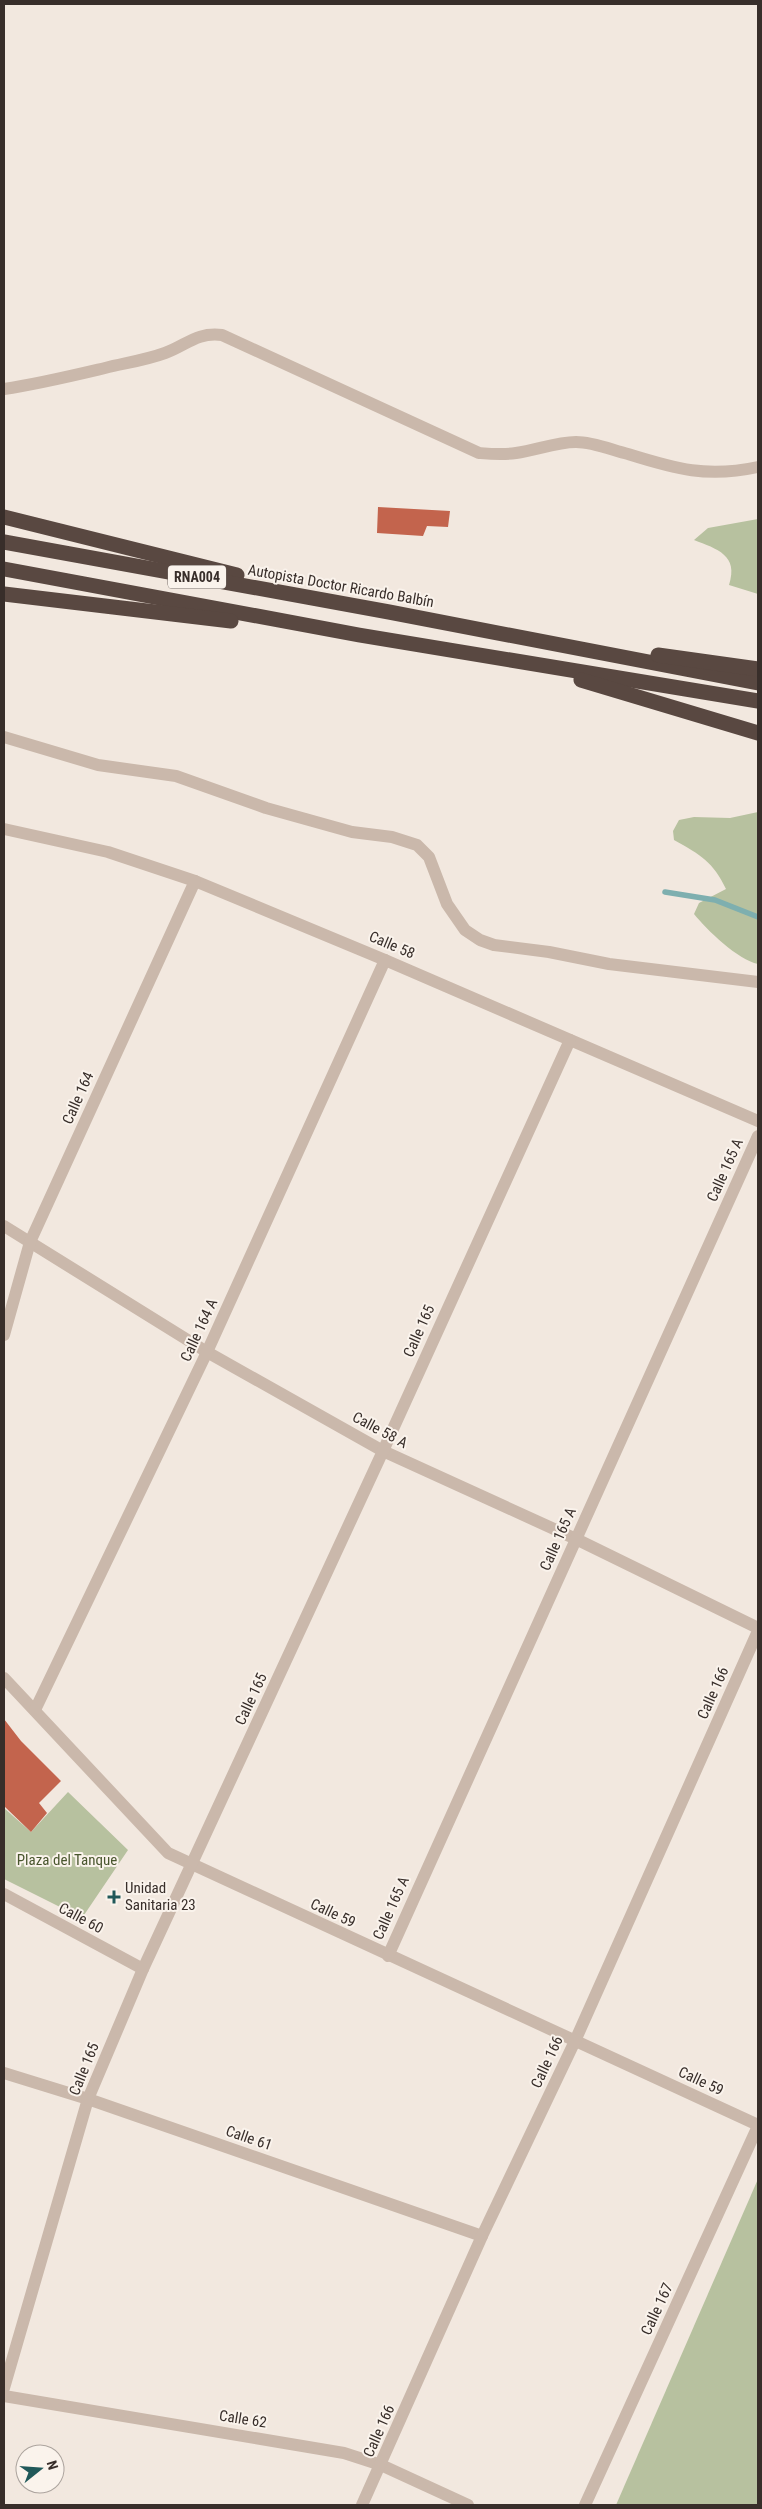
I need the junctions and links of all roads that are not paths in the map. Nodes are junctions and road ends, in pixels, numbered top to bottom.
1 (4, 389) edge
2 (758, 467) edge
3 (4, 517) edge
4 (4, 542) edge
5 (4, 569) edge
6 (4, 594) edge
7 (389, 612) junction
8 (359, 635) junction
9 (523, 638) junction
10 (521, 664) junction
11 (758, 669) edge
12 (758, 684) edge
13 (758, 701) edge
14 (758, 733) edge
15 (4, 737) edge
16 (4, 829) edge
17 (195, 880) junction
18 (385, 960) junction
19 (758, 982) edge
20 (570, 1040) junction
21 (758, 1121) edge
22 (758, 1136) edge
23 (4, 1226) edge
24 (30, 1242) junction
25 (4, 1335) edge
26 (207, 1352) junction
27 (383, 1451) junction
28 (576, 1539) junction
29 (758, 1630) edge
30 (4, 1678) edge
31 (35, 1710) junction
32 (192, 1866) junction
33 (4, 1894) edge
34 (388, 1956) junction
35 (142, 1969) junction
36 (575, 2041) junction
37 (4, 2073) edge
38 (88, 2099) junction
39 (758, 2126) edge
40 (482, 2236) junction
41 (4, 2388) edge
42 (4, 2396) edge
43 (381, 2465) junction
44 (362, 2505) edge
45 (468, 2505) edge
46 (585, 2505) edge

1 - 2 street
3 - 7 highway
4 - 7 highway, Autopista Doctor Ricardo Balbín / RNA004
5 - 8 highway, RNA004
6 - 8 highway
7 - 9 highway, Autopista Doctor Ricardo Balbín / RNA004
8 - 10 highway, RNA004
9 - 11 highway
9 - 12 highway
10 - 13 highway
10 - 14 highway
15 - 19 street
16 - 17 street, Calle 58
17 - 18 street, Calle 58
17 - 24 street, Calle 164
18 - 20 street, Calle 58
18 - 26 street, Calle 164 A
20 - 21 street, Calle 58
20 - 27 street, Calle 165
22 - 28 street, Calle 165 A
23 - 24 street, Calle 58 A
24 - 25 street, Calle 164
24 - 26 street, Calle 58 A
26 - 27 street, Calle 58 A
26 - 31 street, Calle 164 A
27 - 28 street, Calle 58 A
27 - 32 street, Calle 165
28 - 29 street, Calle 58 A
28 - 34 street, Calle 165 A
29 - 36 street, Calle 166
30 - 31 street, Calle 59
31 - 32 street, Calle 59
32 - 34 street, Calle 59
32 - 35 street, Calle 165
33 - 35 street, Calle 60
34 - 36 street, Calle 59
35 - 38 street, Calle 165
36 - 39 street, Calle 59
36 - 40 street, Calle 166
37 - 38 street, Calle 61
38 - 40 street, Calle 61
38 - 41 street, Calle 165
39 - 46 street, Calle 167
40 - 43 street, Calle 166
42 - 43 street, Calle 62
43 - 44 street, Calle 166
43 - 45 street, Calle 62

